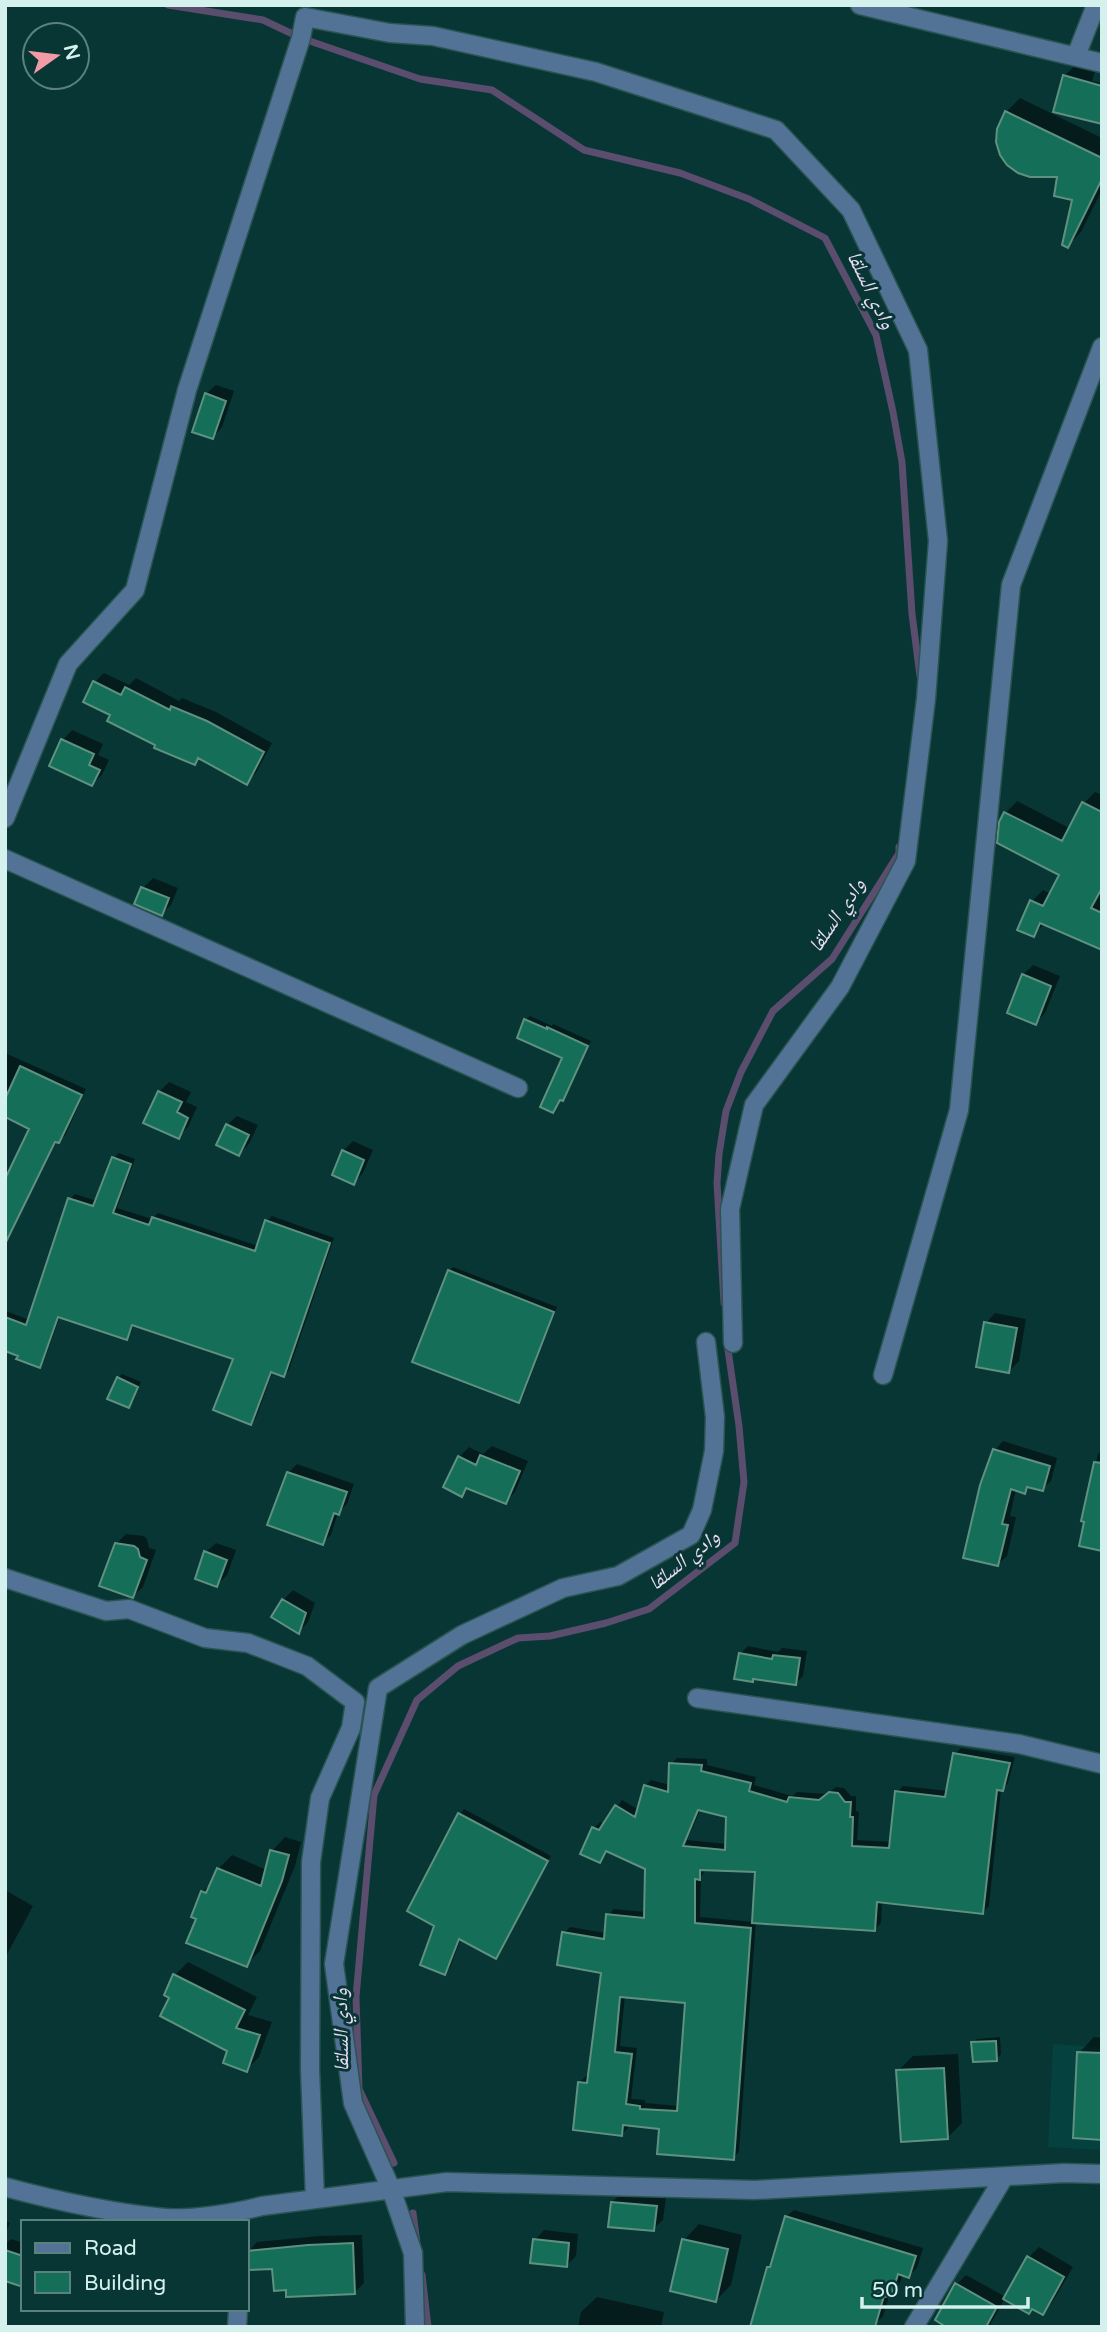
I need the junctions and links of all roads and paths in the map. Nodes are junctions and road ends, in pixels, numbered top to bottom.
1 (860, 5) edge
2 (1096, 5) edge
3 (1076, 56) junction
4 (1102, 62) edge
5 (1102, 347) edge
6 (5, 818) edge
7 (5, 859) edge
8 (519, 1088) dead end
9 (706, 1342) dead end
10 (733, 1343) dead end
11 (883, 1375) dead end
12 (5, 1578) edge
13 (697, 1698) dead end
14 (1102, 1764) edge
15 (1102, 2174) edge
16 (1004, 2177) junction
17 (5, 2187) edge
18 (391, 2189) junction
19 (315, 2199) junction
20 (241, 2217) edge
21 (415, 2327) edge
22 (914, 2327) edge

1 - 3 street
2 - 3 street
3 - 4 street
5 - 11 street
6 - 10 street
7 - 8 street
9 - 18 street
12 - 19 street
13 - 14 street
15 - 16 street
16 - 18 street
16 - 22 street
17 - 20 street
18 - 19 street
18 - 21 street
19 - 20 street

